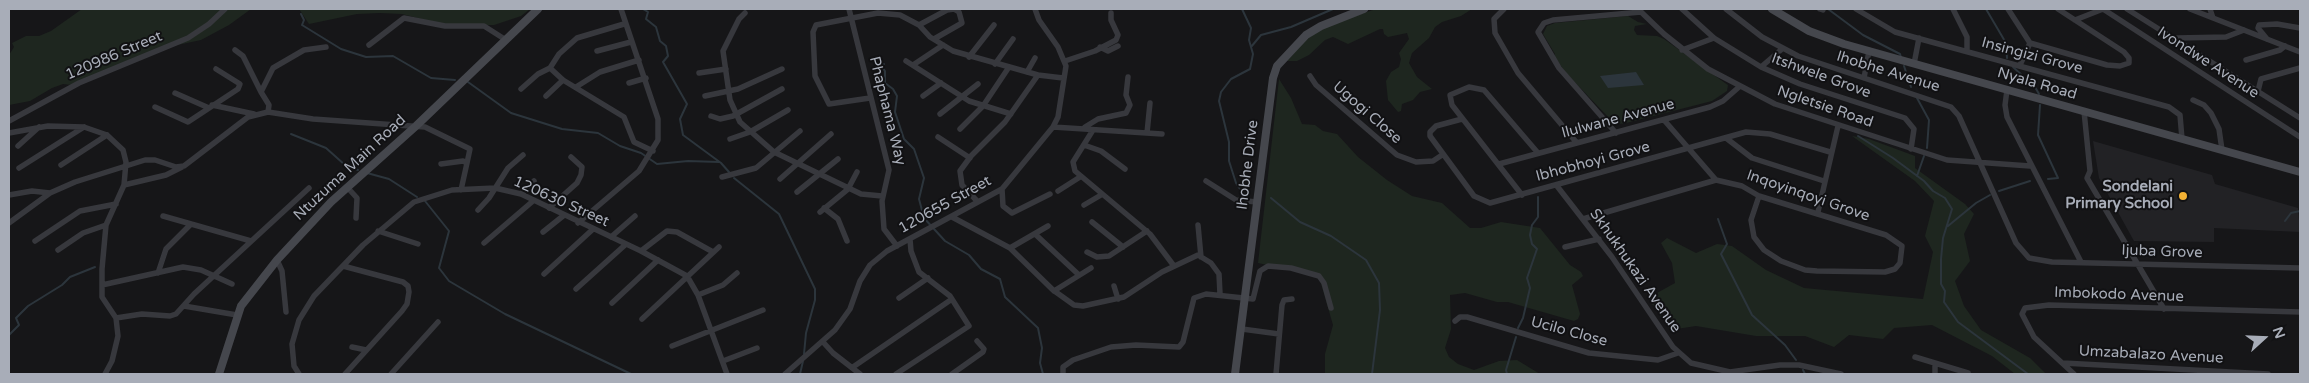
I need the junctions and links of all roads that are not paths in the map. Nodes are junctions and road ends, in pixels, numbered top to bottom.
1 (225, 9) edge
2 (538, 9) edge
3 (621, 9) edge
4 (849, 9) edge
5 (1035, 9) edge
6 (1504, 9) edge
7 (1682, 9) edge
8 (1726, 9) edge
9 (1772, 9) edge
10 (1856, 9) edge
11 (1952, 9) edge
12 (2008, 9) edge
13 (2058, 9) edge
14 (2103, 9) edge
15 (2127, 9) edge
16 (2190, 9) edge
17 (2210, 9) edge
18 (1358, 10) edge
19 (1639, 10) edge
20 (746, 13) dead end
21 (1111, 13) dead end
22 (2213, 18) junction
23 (852, 20) junction
24 (2075, 20) junction
25 (624, 24) junction
26 (919, 25) junction
27 (994, 25) dead end
28 (2300, 28) edge
29 (2244, 30) junction
30 (1714, 38) junction
31 (1919, 38) junction
32 (2177, 38) junction
33 (934, 39) junction
34 (1013, 39) dead end
35 (2267, 39) junction
36 (506, 40) junction
37 (630, 42) junction
38 (2030, 43) junction
39 (369, 45) dead end
40 (943, 45) junction
41 (1118, 46) dead end
42 (2285, 46) junction
43 (326, 47) dead end
44 (1100, 48) junction
45 (1782, 49) junction
46 (235, 50) dead end
47 (1682, 50) junction
48 (597, 51) dead end
49 (1870, 51) junction
50 (1967, 51) junction
51 (2300, 52) edge
52 (969, 57) junction
53 (1036, 58) dead end
54 (640, 60) junction
55 (1065, 60) junction
56 (2246, 60) dead end
57 (906, 61) dead end
58 (996, 64) junction
59 (1914, 64) junction
60 (913, 65) junction
61 (2020, 65) junction
62 (1009, 67) junction
63 (1761, 67) junction
64 (550, 68) junction
65 (2300, 68) edge
66 (216, 69) dead end
67 (726, 69) junction
68 (782, 69) dead end
69 (1027, 72) junction
70 (698, 73) dead end
71 (1038, 75) junction
72 (1310, 76) dead end
73 (1128, 77) dead end
74 (646, 78) junction
75 (1063, 78) junction
76 (1864, 78) junction
77 (563, 80) junction
78 (629, 82) dead end
79 (941, 83) junction
80 (978, 84) dead end
81 (576, 87) junction
82 (1739, 87) junction
83 (520, 89) dead end
84 (782, 89) dead end
85 (2007, 90) junction
86 (2258, 91) junction
87 (261, 92) junction
88 (728, 92) junction
89 (175, 93) dead end
90 (546, 96) dead end
91 (705, 96) dead end
92 (923, 96) dead end
93 (964, 97) junction
94 (870, 98) junction
95 (2193, 100) dead end
96 (1150, 102) dead end
97 (155, 106) dead end
98 (984, 106) junction
99 (210, 107) junction
100 (788, 110) dead end
101 (268, 112) junction
102 (2084, 112) junction
103 (254, 114) junction
104 (736, 114) junction
105 (940, 114) dead end
106 (1011, 114) junction
107 (710, 116) dead end
108 (2300, 118) edge
109 (1462, 119) junction
110 (1664, 120) junction
111 (9, 121) edge
112 (416, 126) junction
113 (1838, 126) junction
114 (39, 127) junction
115 (84, 127) junction
116 (1053, 127) junction
117 (1083, 128) junction
118 (960, 129) dead end
119 (1093, 130) junction
120 (800, 131) dead end
121 (750, 132) junction
122 (1616, 132) junction
123 (9, 133) edge
124 (1147, 133) junction
125 (107, 134) junction
126 (832, 134) dead end
127 (1162, 134) dead end
128 (938, 137) dead end
129 (2300, 137) edge
130 (1726, 138) junction
131 (730, 139) dead end
132 (2182, 139) junction
133 (1576, 143) junction
134 (1084, 145) junction
135 (18, 146) dead end
136 (1689, 148) junction
137 (1911, 148) junction
138 (2222, 150) junction
139 (774, 152) junction
140 (1830, 152) junction
141 (1538, 153) junction
142 (523, 155) dead end
143 (650, 155) junction
144 (1442, 155) junction
145 (571, 158) dead end
146 (970, 158) junction
147 (838, 159) dead end
148 (467, 163) junction
149 (1978, 163) junction
150 (441, 164) dead end
151 (798, 164) junction
152 (1498, 164) junction
153 (60, 165) dead end
154 (126, 166) junction
155 (184, 166) junction
156 (2030, 166) junction
157 (20, 168) dead end
158 (1125, 169) dead end
159 (858, 172) dead end
160 (2300, 172) edge
161 (820, 176) junction
162 (722, 177) dead end
163 (1080, 177) junction
164 (780, 179) dead end
165 (1716, 180) junction
166 (534, 181) dead end
167 (1206, 181) dead end
168 (1824, 181) junction
169 (124, 186) junction
170 (1557, 186) junction
171 (347, 187) junction
172 (309, 188) dead end
173 (495, 188) junction
174 (848, 188) junction
175 (1002, 189) junction
176 (461, 190) junction
177 (1058, 191) dead end
178 (797, 192) dead end
179 (50, 193) junction
180 (521, 194) junction
181 (1050, 194) dead end
182 (9, 195) edge
183 (1101, 195) junction
184 (1522, 195) junction
185 (882, 196) junction
186 (1758, 196) junction
187 (533, 201) junction
188 (978, 202) junction
189 (1257, 202) junction
190 (116, 204) junction
191 (1084, 206) dead end
192 (549, 208) junction
193 (478, 210) dead end
194 (1818, 212) junction
195 (163, 216) dead end
196 (563, 216) junction
197 (635, 216) dead end
198 (952, 217) junction
199 (356, 218) dead end
200 (1583, 219) junction
201 (1092, 222) dead end
202 (9, 223) edge
203 (578, 223) junction
204 (191, 224) junction
205 (106, 225) junction
206 (1198, 225) dead end
207 (1048, 226) dead end
208 (592, 230) junction
209 (378, 231) junction
210 (1147, 231) junction
211 (543, 232) dead end
212 (1035, 234) junction
213 (611, 237) junction
214 (910, 239) junction
215 (1599, 239) junction
216 (846, 240) dead end
217 (35, 241) dead end
218 (251, 241) junction
219 (484, 243) dead end
220 (418, 244) dead end
221 (625, 245) junction
222 (897, 246) junction
223 (720, 247) dead end
224 (1123, 247) junction
225 (1565, 247) dead end
226 (1010, 248) junction
227 (58, 250) dead end
228 (642, 252) junction
229 (713, 252) junction
230 (1087, 252) dead end
231 (2025, 256) joint
232 (1201, 257) junction
233 (277, 260) junction
234 (658, 260) junction
235 (2081, 262) junction
236 (2136, 264) junction
237 (343, 266) junction
238 (1174, 266) junction
239 (1091, 268) dead end
240 (2300, 268) edge
241 (158, 273) junction
242 (737, 273) dead end
243 (544, 274) dead end
244 (1079, 275) junction
245 (215, 276) junction
246 (687, 276) junction
247 (928, 278) junction
248 (232, 284) dead end
249 (102, 285) junction
250 (1114, 286) dead end
251 (576, 289) dead end
252 (1054, 291) junction
253 (1220, 294) junction
254 (698, 295) junction
255 (899, 298) dead end
256 (1292, 298) dead end
257 (952, 299) junction
258 (1118, 299) junction
259 (1246, 300) junction
260 (612, 303) dead end
261 (184, 306) junction
262 (1331, 308) dead end
263 (2164, 309) junction
264 (763, 310) dead end
265 (286, 312) dead end
266 (2300, 312) edge
267 (237, 315) junction
268 (116, 318) junction
269 (642, 319) dead end
270 (438, 322) dead end
271 (1455, 322) dead end
272 (1242, 329) junction
273 (711, 330) junction
274 (1279, 334) junction
275 (977, 341) dead end
276 (823, 342) junction
277 (672, 346) dead end
278 (352, 347) dead end
279 (756, 348) dead end
280 (366, 350) junction
281 (1678, 353) junction
282 (1915, 358) dead end
283 (723, 361) junction
284 (2064, 363) junction
285 (1935, 364) junction
286 (853, 368) junction
287 (1731, 373) edge
288 (1968, 373) dead end
289 (105, 374) edge
290 (219, 374) edge
291 (299, 374) edge
292 (344, 374) edge
293 (391, 374) edge
294 (727, 374) edge
295 (785, 374) edge
296 (860, 374) edge
297 (896, 374) edge
298 (952, 374) edge
299 (1063, 374) edge
300 (1235, 374) edge
301 (1276, 374) edge
302 (1841, 374) edge
303 (1935, 374) edge
304 (2074, 374) edge
305 (2268, 374) edge

1 - 111 street, 120986 Street
2 - 36 street, Ntuzuma Main Road
3 - 25 street
4 - 23 street, Phaphama Way
5 - 55 street
6 - 133 street
7 - 30 street, Itshwele Grove
8 - 45 street, Ihobhe Avenue
9 - 49 street, Nyala Road
10 - 31 street, Insingizi Grove
11 - 50 street
12 - 38 street
13 - 24 street
14 - 24 street
14 - 129 street, Ivondwe Avenue
15 - 32 street
16 - 22 street
17 - 22 street
18 - 189 street, Ihobhe Drive
19 - 47 street, Ngletsie Road
19 - 122 street
20 - 67 street
21 - 44 street
22 - 29 street
23 - 26 street
23 - 94 street, Phaphama Way
23 - 94 street
24 - 38 street
25 - 37 street
25 - 64 street
26 - 33 street
26 - 33 street
27 - 52 street
28 - 35 street
29 - 32 street
29 - 35 street
30 - 47 street
30 - 63 street, Itshwele Grove
31 - 50 street, Insingizi Grove
31 - 59 street
32 - 86 street
33 - 40 street
34 - 58 street
35 - 42 street
36 - 39 street
36 - 112 street, Ntuzuma Main Road
37 - 48 street
37 - 54 street
38 - 61 street
40 - 52 street
40 - 60 street
41 - 44 street
42 - 51 street
42 - 56 street
43 - 87 street
44 - 55 street
45 - 63 street
45 - 76 street, Ihobhe Avenue
46 - 87 street
47 - 82 street, Ngletsie Road
49 - 59 street, Nyala Road
49 - 76 street
50 - 61 street, Insingizi Grove
52 - 58 street
53 - 69 street
54 - 74 street
54 - 81 street
55 - 75 street, 120655 Street
57 - 60 street
58 - 62 street
59 - 85 street, Nyala Road
60 - 79 street
61 - 132 street, Insingizi Grove
62 - 69 street
62 - 98 street
63 - 137 street, Itshwele Grove
64 - 77 street
64 - 83 street
65 - 86 street
66 - 99 street
67 - 70 street
67 - 88 street
68 - 88 street
69 - 71 street
71 - 75 street
71 - 106 street
72 - 144 street, Ugogi Close
73 - 117 street
74 - 78 street
74 - 143 street
75 - 116 street, 120655 Street
76 - 149 street, Ihobhe Avenue
77 - 81 street
77 - 90 street
79 - 92 street
79 - 93 street
80 - 93 street
81 - 143 street
82 - 110 street, Ilulwane Avenue
82 - 113 street, Ngletsie Road
84 - 104 street
85 - 102 street, Nyala Road
85 - 156 street
86 - 108 street
87 - 101 street
88 - 91 street
88 - 104 street
89 - 99 street
93 - 98 street
93 - 105 street
94 - 185 street, Phaphama Way
95 - 138 street
96 - 124 street
97 - 99 street
98 - 106 street
98 - 118 street
99 - 103 street
100 - 121 street
101 - 103 street
101 - 112 street
102 - 132 street, Nyala Road
102 - 236 street
103 - 155 street
104 - 107 street
104 - 121 street
106 - 146 street
109 - 141 street
109 - 144 street, Ibhobhoyi Grove
109 - 152 street
110 - 122 street, Ilulwane Avenue
110 - 136 street
112 - 148 street
112 - 171 street, Ntuzuma Main Road
113 - 137 street, Ngletsie Road
113 - 140 street
114 - 115 street
114 - 123 street
114 - 135 street
115 - 125 street
115 - 157 street
116 - 117 street
116 - 175 street, 120655 Street
117 - 119 street
119 - 124 street
119 - 134 street
120 - 139 street
121 - 131 street
121 - 139 street
122 - 133 street, Ilulwane Avenue
124 - 127 street
125 - 153 street
125 - 154 street
126 - 151 street
128 - 146 street
130 - 136 street, Ibhobhoyi Grove
130 - 140 street, Ibhobhoyi Grove
130 - 168 street
132 - 138 street, Nyala Road
133 - 141 street, Ilulwane Avenue
134 - 158 street
134 - 163 street
136 - 165 street
136 - 170 street, Ibhobhoyi Grove
137 - 149 street, Ngletsie Road
138 - 160 street, Nyala Road
139 - 151 street
139 - 162 street
140 - 168 street
141 - 152 street, Ilulwane Avenue
142 - 173 street
143 - 203 street
144 - 184 street, Ibhobhoyi Grove
145 - 192 street
146 - 188 street
147 - 161 street
148 - 150 street
148 - 176 street
149 - 156 street, Ngletsie Road
149 - 231 street, Ihobhe Avenue
151 - 161 street
151 - 164 street
152 - 184 street
154 - 155 street
154 - 169 street
154 - 179 street
155 - 169 street
156 - 235 street
159 - 174 street
161 - 174 street
161 - 178 street
163 - 177 street
163 - 183 street
165 - 186 street, Inqoyinqoyi Grove
165 - 200 street, Inqoyinqoyi Grove
166 - 180 street
167 - 189 street
168 - 194 street
169 - 190 street
170 - 184 street, Ibhobhoyi Grove
170 - 200 street, Skhukhukazi Avenue
171 - 199 street
171 - 233 street, Ntuzuma Main Road
172 - 218 street
173 - 176 street, 120630 Street
173 - 180 street, 120630 Street
173 - 193 street
174 - 185 street
174 - 216 street
175 - 181 street
175 - 188 street, 120655 Street
176 - 209 street, 120630 Street
179 - 182 street
179 - 202 street
180 - 187 street, 120630 Street
183 - 191 street
183 - 210 street
185 - 222 street, Phaphama Way
186 - 194 street, Inqoyinqoyi Grove
186 - 194 street, Inqoyinqoyi Grove
187 - 192 street, 120630 Street
187 - 219 street
188 - 198 street, 120655 Street
189 - 259 street, Ihobhe Drive
190 - 205 street
190 - 217 street
192 - 196 street, 120630 Street
195 - 204 street
196 - 203 street, 120630 Street
196 - 211 street
197 - 213 street
198 - 214 street, 120655 Street
198 - 226 street
200 - 215 street, Skhukhukazi Avenue
201 - 224 street
203 - 208 street, 120630 Street
204 - 218 street
204 - 241 street
205 - 227 street
205 - 249 street
206 - 232 street
207 - 212 street
208 - 213 street, 120630 Street
208 - 243 street
209 - 220 street
209 - 237 street, 120630 Street
210 - 224 street
210 - 238 street
212 - 226 street
212 - 244 street
213 - 221 street, 120630 Street
214 - 222 street, 120655 Street
214 - 247 street
215 - 225 street
215 - 281 street, Skhukhukazi Avenue
218 - 245 street
221 - 228 street, 120630 Street
221 - 251 street
222 - 276 street, 120655 Street
223 - 229 street
224 - 230 street
226 - 252 street
228 - 229 street
228 - 234 street, 120630 Street
229 - 246 street
231 - 235 street, Ijuba Grove
232 - 238 street
232 - 253 street
233 - 265 street
233 - 267 street, Ntuzuma Main Road
234 - 246 street, 120630 Street
234 - 260 street
235 - 236 street, Ijuba Grove
236 - 240 street, Ijuba Grove
236 - 263 street
237 - 280 street
237 - 291 street, 120630 Street
238 - 258 street
239 - 244 street
241 - 245 street
241 - 249 street
242 - 254 street
244 - 252 street
245 - 248 street
245 - 261 street
246 - 254 street
246 - 269 street
247 - 255 street
247 - 257 street
249 - 268 street
250 - 258 street
252 - 258 street
253 - 259 street
253 - 299 street
254 - 273 street
256 - 274 street
257 - 286 street
257 - 297 street
259 - 262 street
259 - 272 street, Ihobhe Drive
261 - 267 street
261 - 268 street
263 - 266 street, Imbokodo Avenue
263 - 284 street, Imbokodo Avenue
264 - 273 street
267 - 290 street, Ntuzuma Main Road
268 - 289 street
270 - 293 street
271 - 281 street, Ucilo Close
272 - 274 street
272 - 300 street, Ihobhe Drive
273 - 277 street
273 - 283 street
274 - 301 street
275 - 298 street
276 - 286 street
276 - 295 street, 120655 Street
278 - 280 street
279 - 283 street
280 - 292 street
281 - 287 street, Skhukhukazi Avenue
282 - 285 street
283 - 294 street
284 - 304 street, Imbokodo Avenue
284 - 305 street, Umzabalazo Avenue
285 - 288 street
285 - 303 street
286 - 296 street
287 - 302 street

